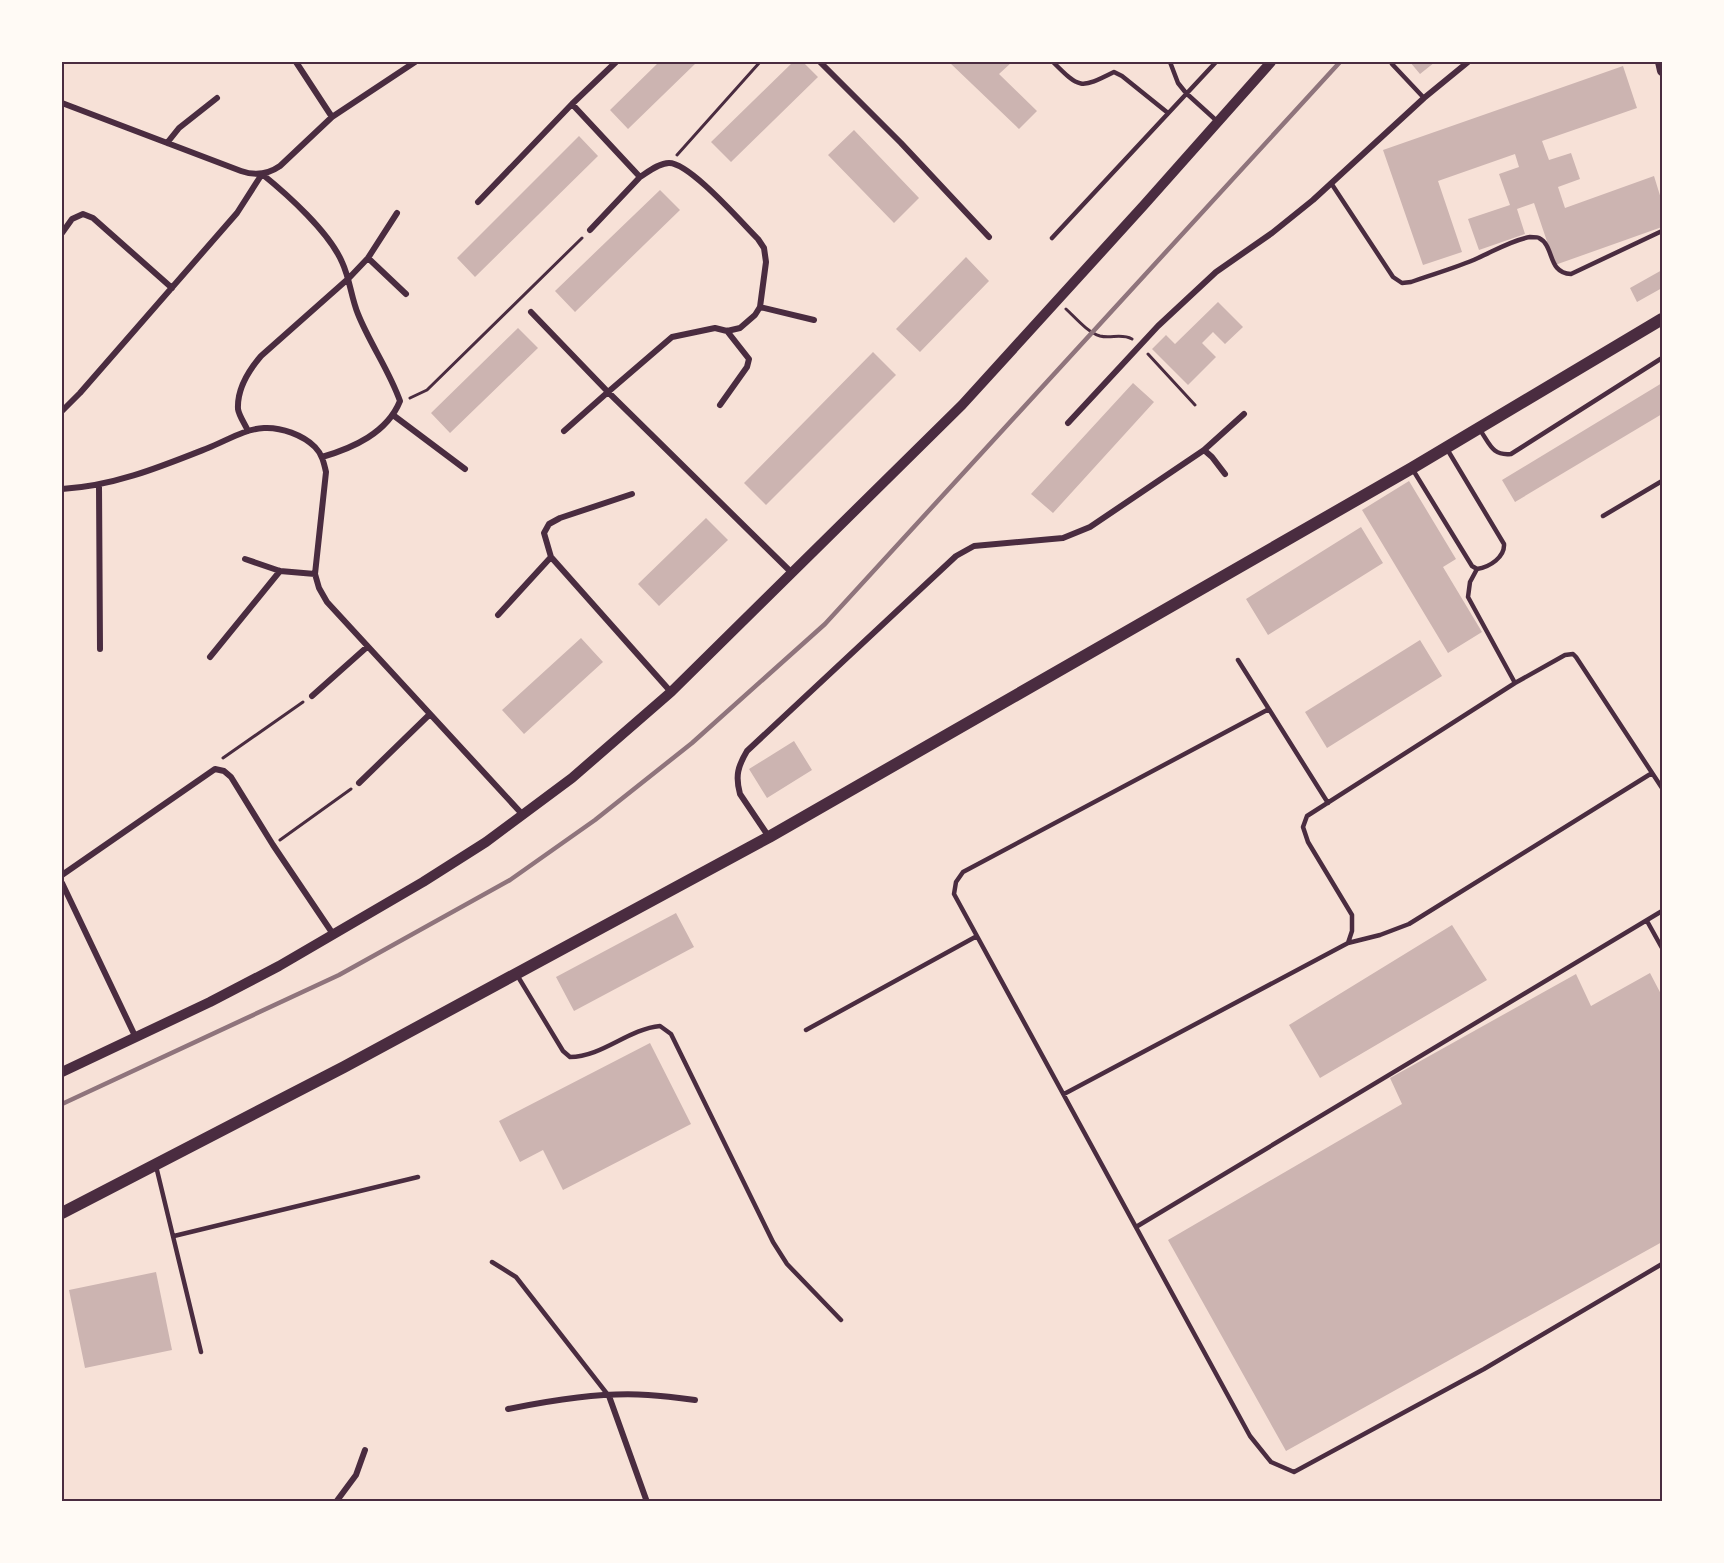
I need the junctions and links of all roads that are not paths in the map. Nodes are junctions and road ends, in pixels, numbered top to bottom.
1 (296, 62) edge
2 (415, 62) edge
3 (616, 62) edge
4 (820, 62) edge
5 (1053, 62) edge
6 (1170, 62) edge
7 (1216, 62) edge
8 (1271, 62) edge
9 (1468, 62) edge
10 (1660, 62) edge
11 (1392, 64) dead end
12 (1662, 71) edge
13 (1186, 93) junction
14 (217, 98) dead end
15 (1424, 98) junction
16 (62, 103) edge
17 (572, 104) junction
18 (1168, 113) junction
19 (332, 117) junction
20 (1218, 122) junction
21 (167, 143) junction
22 (262, 174) junction
23 (640, 177) junction
24 (1331, 183) junction
25 (478, 202) dead end
26 (397, 213) dead end
27 (590, 230) road end
28 (1662, 231) edge
29 (62, 233) edge
30 (988, 237) dead end
31 (1052, 238) dead end
32 (368, 258) junction
33 (348, 278) junction
34 (172, 288) junction
35 (405, 294) dead end
36 (760, 307) junction
37 (531, 312) dead end
38 (1662, 319) edge
39 (814, 320) dead end
40 (727, 331) junction
41 (1662, 358) edge
42 (608, 392) junction
43 (720, 405) dead end
44 (62, 411) edge
45 (1244, 414) dead end
46 (393, 415) junction
47 (1068, 423) dead end
48 (1479, 428) junction
49 (248, 431) junction
50 (564, 431) dead end
51 (1446, 448) junction
52 (1204, 450) junction
53 (322, 457) junction
54 (1412, 468) junction
55 (465, 469) dead end
56 (1225, 474) dead end
57 (1662, 481) edge
58 (99, 485) junction
59 (62, 489) edge
60 (632, 494) dead end
61 (1603, 516) dead end
62 (551, 557) junction
63 (245, 559) dead end
64 (1477, 569) junction
65 (280, 571) junction
66 (792, 573) junction
67 (315, 574) junction
68 (498, 615) dead end
69 (367, 647) junction
70 (100, 649) dead end
71 (210, 657) dead end
72 (1238, 660) dead end
73 (1515, 683) junction
74 (670, 692) junction
75 (312, 696) road end
76 (1269, 709) junction
77 (430, 714) junction
78 (1652, 773) junction
79 (359, 783) road end
80 (1662, 788) edge
81 (1328, 803) junction
82 (523, 815) junction
83 (769, 837) junction
84 (62, 875) edge
85 (62, 883) edge
86 (1662, 911) edge
87 (1647, 921) junction
88 (333, 934) junction
89 (977, 936) junction
90 (1348, 943) junction
91 (1662, 948) edge
92 (516, 972) junction
93 (806, 1030) dead end
94 (136, 1038) junction
95 (62, 1072) edge
96 (1064, 1094) junction
97 (155, 1163) junction
98 (418, 1177) dead end
99 (62, 1213) edge
100 (1136, 1227) junction
101 (174, 1236) junction
102 (492, 1262) dead end
103 (1662, 1264) edge
104 (840, 1320) dead end
105 (201, 1352) dead end
106 (609, 1396) junction
107 (695, 1400) dead end
108 (508, 1408) dead end
109 (365, 1450) dead end
110 (336, 1502) edge
111 (647, 1502) edge

1 - 19 street
2 - 19 street
3 - 17 street
4 - 30 street
5 - 18 lane
6 - 13 lane
7 - 13 lane
8 - 20 street
9 - 15 street
10 - 12 street
11 - 15 lane
13 - 18 lane
13 - 20 lane
14 - 21 street
15 - 24 street
16 - 21 street
17 - 23 street
17 - 25 street
18 - 31 lane
19 - 22 street
20 - 66 street
21 - 22 street
22 - 33 street
22 - 34 street
23 - 27 street
23 - 36 street
24 - 28 lane
24 - 47 street
26 - 32 street
29 - 34 street
32 - 33 street
32 - 35 street
33 - 46 street
33 - 49 street
34 - 44 street
36 - 39 street
36 - 40 street
37 - 42 street
38 - 48 main road
40 - 42 street
40 - 43 street
41 - 48 lane
42 - 50 street
42 - 66 street
45 - 52 street
46 - 53 street
46 - 55 street
48 - 51 main road
49 - 53 street
49 - 58 street
51 - 54 main road
51 - 64 lane
52 - 56 street
52 - 83 street
53 - 67 street
54 - 64 lane
54 - 83 main road
57 - 61 lane
58 - 59 street
58 - 70 street
60 - 62 street
62 - 68 street
62 - 74 street
63 - 65 street
64 - 73 lane
65 - 67 street
65 - 71 street
66 - 74 street
67 - 69 street
69 - 75 street
69 - 77 street
72 - 76 lane
73 - 78 lane
73 - 81 lane
74 - 82 street
76 - 81 lane
76 - 89 lane
77 - 79 street
77 - 82 street
78 - 80 lane
78 - 90 lane
81 - 90 lane
82 - 88 street
83 - 92 main road
84 - 88 street
85 - 94 street
86 - 87 lane
87 - 91 lane
87 - 100 lane
88 - 94 street
89 - 93 lane
89 - 96 lane
90 - 96 lane
92 - 97 main road
92 - 104 lane
94 - 95 street
96 - 100 lane
97 - 99 main road
97 - 101 lane
98 - 101 lane
100 - 103 lane
101 - 105 lane
102 - 106 lane
106 - 107 street
106 - 108 street
106 - 111 street
109 - 110 street

